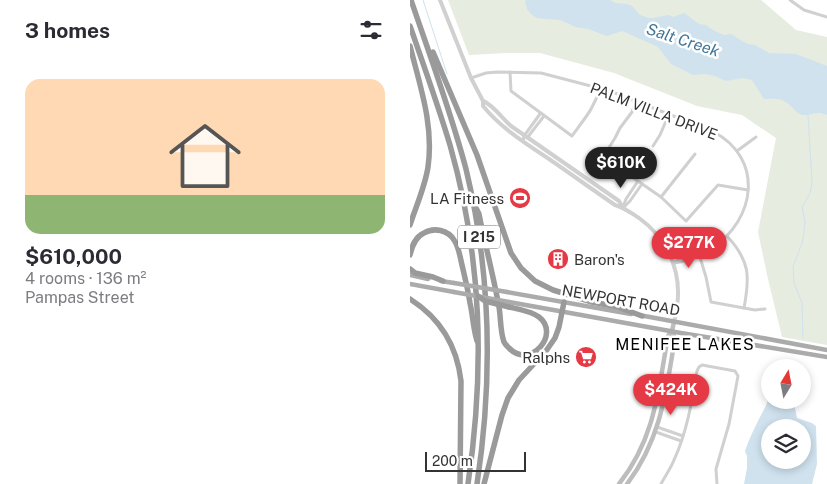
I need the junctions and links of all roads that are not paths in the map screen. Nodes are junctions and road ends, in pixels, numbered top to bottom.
1 (440, 0) edge
2 (790, 0) edge
3 (411, 1) edge
4 (827, 17) edge
5 (410, 26) edge
6 (410, 46) edge
7 (510, 72) junction
8 (471, 78) junction
9 (600, 88) junction
10 (484, 101) junction
11 (636, 101) junction
12 (669, 114) junction
13 (542, 115) junction
14 (526, 137) junction
15 (756, 137) dead end
16 (523, 142) junction
17 (653, 146) dead end
18 (737, 151) junction
19 (696, 154) dead end
20 (638, 181) junction
21 (642, 184) junction
22 (748, 190) junction
23 (661, 198) junction
24 (473, 204) junction
25 (623, 207) junction
26 (410, 225) edge
27 (727, 236) junction
28 (699, 254) junction
29 (410, 255) edge
30 (673, 263) junction
31 (410, 269) edge
32 (410, 275) edge
33 (443, 281) junction
34 (410, 284) edge
35 (478, 296) joint
36 (410, 299) edge
37 (564, 302) junction
38 (509, 304) junction
39 (744, 308) junction
40 (765, 309) dead end
41 (562, 311) junction
42 (642, 316) junction
43 (674, 322) junction
44 (672, 331) junction
45 (479, 345) junction
46 (827, 350) edge
47 (827, 357) edge
48 (657, 398) junction
49 (650, 426) junction
50 (656, 429) junction
51 (683, 436) junction
52 (681, 441) junction
53 (642, 462) junction
54 (460, 484) edge
55 (468, 484) edge
56 (477, 484) edge
57 (484, 484) edge
58 (619, 484) edge
59 (627, 484) edge
60 (661, 484) edge
61 (716, 484) edge

1 - 8 street
2 - 4 street
3 - 24 highway, I 215
3 - 42 highway
5 - 45 highway, I 215
6 - 26 highway
7 - 8 street, PALM VILLA DRIVE
7 - 9 street, PALM VILLA DRIVE
7 - 13 street
8 - 10 street
9 - 11 street, PALM VILLA DRIVE
9 - 13 street
10 - 14 street
10 - 16 street
11 - 12 street, PALM VILLA DRIVE
11 - 20 street
12 - 17 street
12 - 18 street, PALM VILLA DRIVE
13 - 14 street
14 - 16 street
14 - 25 street
15 - 18 street
16 - 25 street
18 - 22 street, PALM VILLA DRIVE
19 - 23 street
20 - 21 street
20 - 25 street
21 - 23 street
21 - 25 street
22 - 23 street
22 - 27 street, PALM VILLA DRIVE
24 - 38 highway
24 - 56 highway, I 215
25 - 30 street
27 - 28 street, PALM VILLA DRIVE
27 - 39 street
28 - 30 street, PALM VILLA DRIVE
28 - 39 street
29 - 45 highway
30 - 43 street
31 - 33 highway
32 - 33 main road, NEWPORT ROAD
33 - 37 main road, NEWPORT ROAD, bridge
34 - 35 main road, bridge
35 - 38 highway, bridge
36 - 54 highway
37 - 41 highway
37 - 42 main road, NEWPORT ROAD
38 - 41 main road, NEWPORT ROAD
39 - 40 street
41 - 44 main road, NEWPORT ROAD
41 - 57 highway
42 - 43 main road, NEWPORT ROAD
43 - 44 main road
43 - 46 main road, NEWPORT ROAD
44 - 47 main road, NEWPORT ROAD
44 - 48 main road
44 - 50 main road
45 - 55 highway, I 215
48 - 49 main road
48 - 50 main road
49 - 53 main road
49 - 58 main road
50 - 51 street
50 - 52 street
50 - 53 main road
51 - 52 street
51 - 61 street
52 - 60 street
53 - 59 main road

